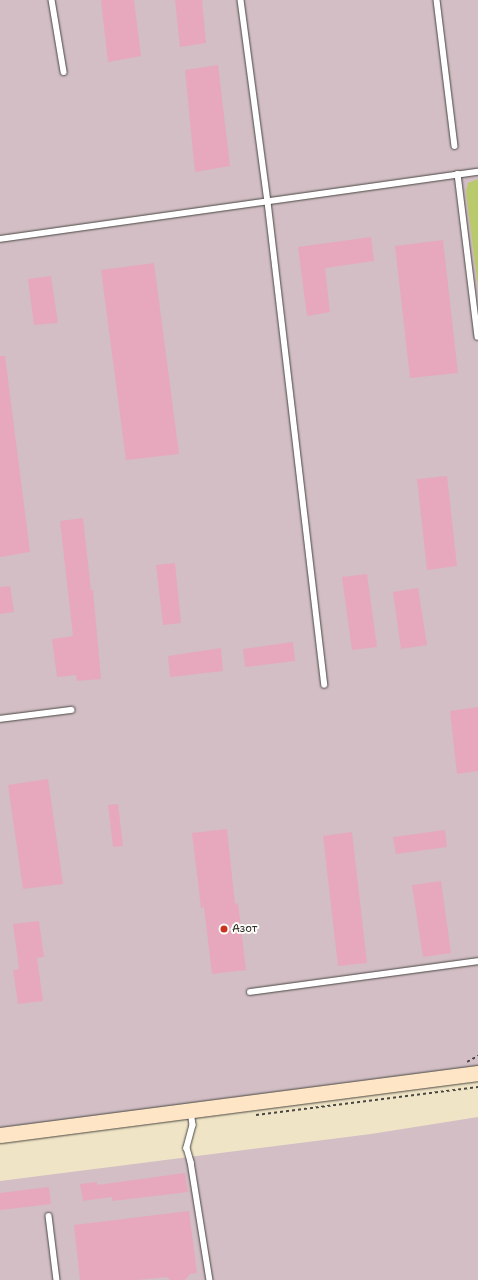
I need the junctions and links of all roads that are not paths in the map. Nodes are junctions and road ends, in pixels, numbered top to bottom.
1 (52, 0) edge
2 (241, 0) edge
3 (437, 0) edge
4 (64, 72) dead end
5 (455, 146) dead end
6 (478, 172) edge
7 (458, 174) junction
8 (268, 202) junction
9 (0, 239) edge
10 (478, 337) edge
11 (325, 685) dead end
12 (71, 710) dead end
13 (0, 719) edge
14 (478, 961) edge
15 (250, 992) dead end
16 (478, 1074) edge
17 (191, 1111) junction
18 (0, 1135) edge
19 (49, 1216) dead end
20 (57, 1280) edge
21 (210, 1280) edge

1 - 4 lane
2 - 8 lane
3 - 5 lane
6 - 7 lane
7 - 8 lane
7 - 10 lane
8 - 9 lane
8 - 11 lane
12 - 13 lane
14 - 15 lane
16 - 17 main road
17 - 18 main road
17 - 21 lane
19 - 20 lane

